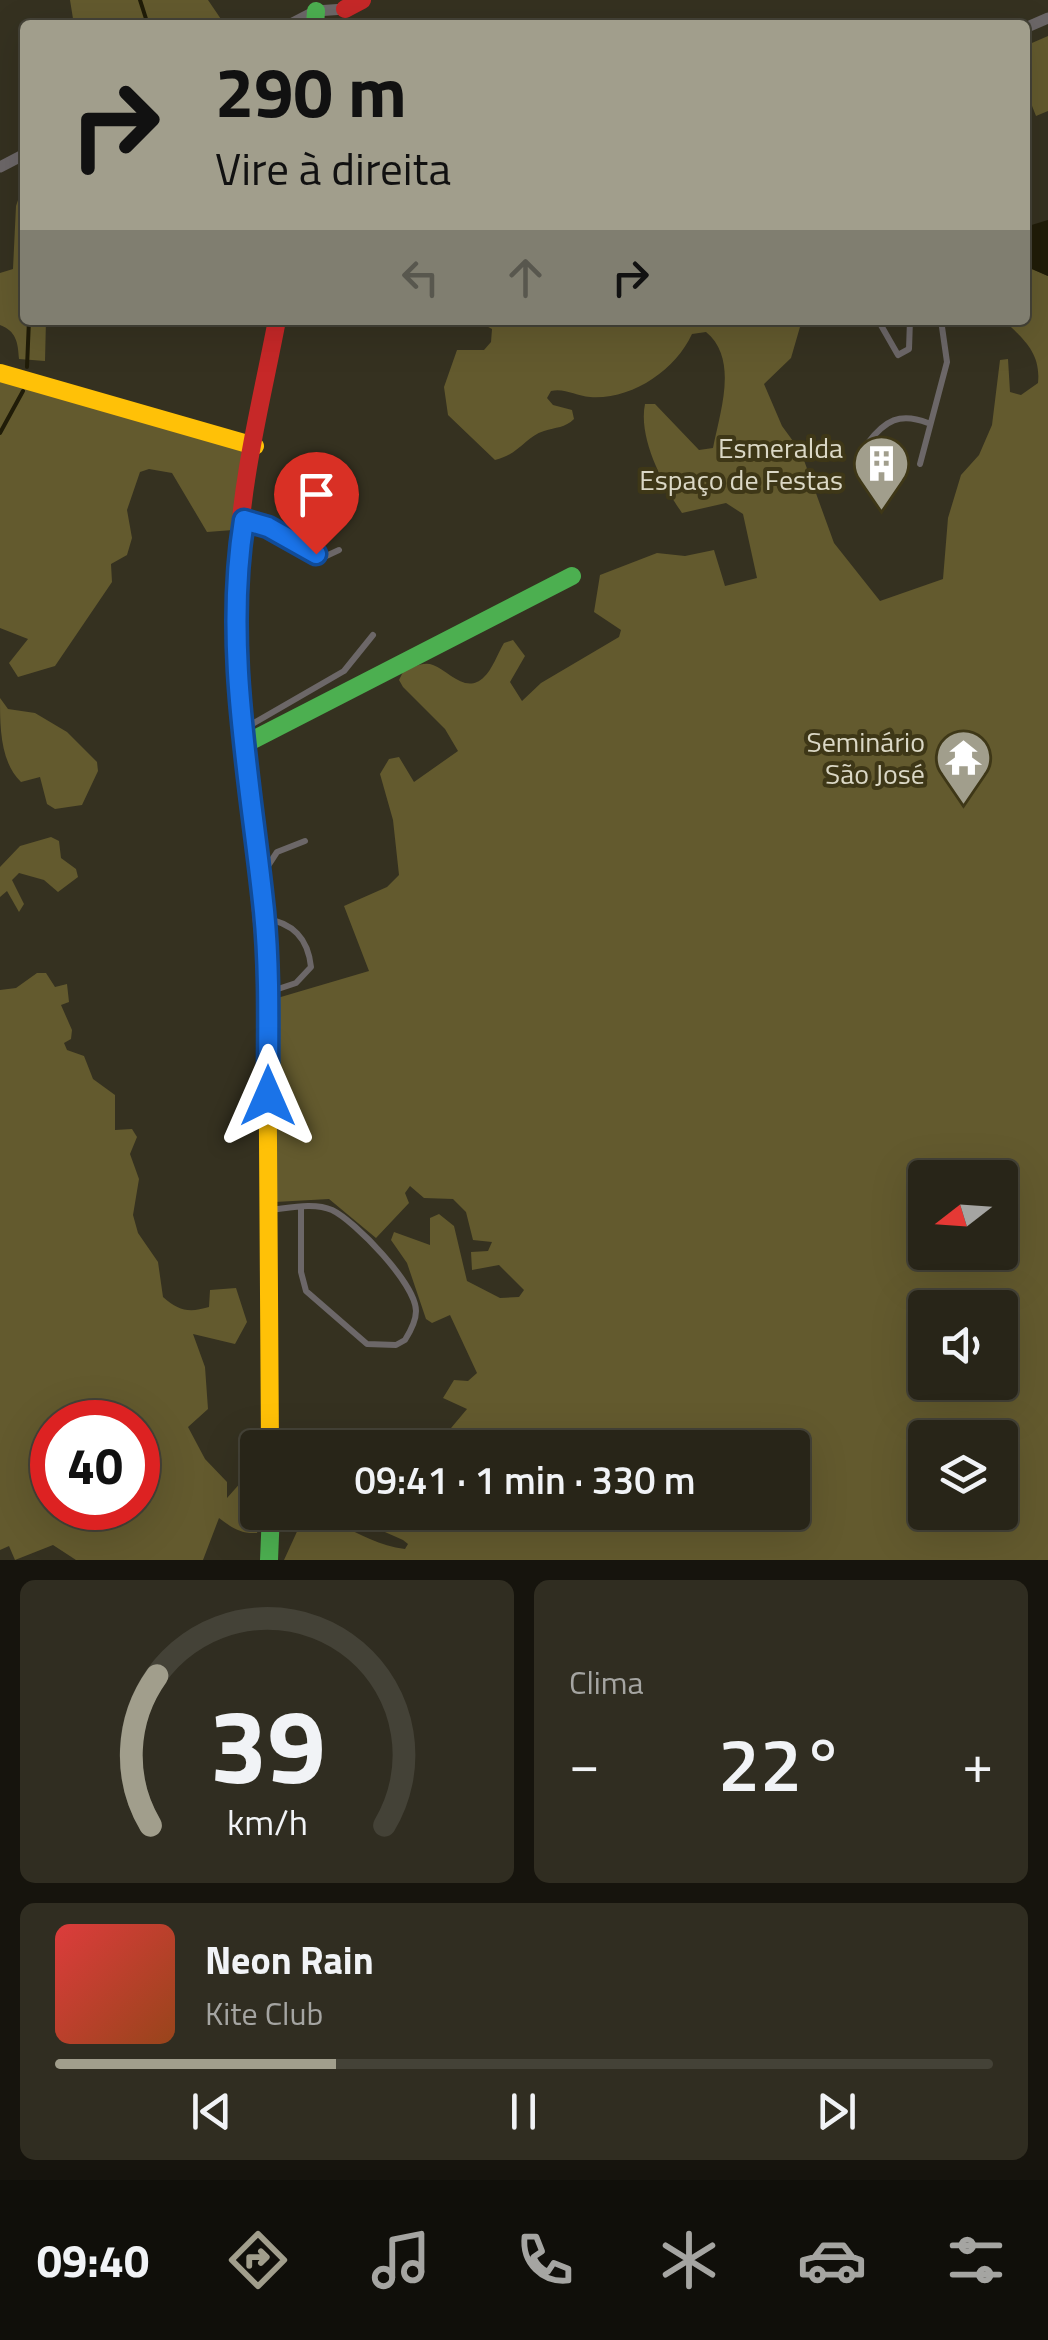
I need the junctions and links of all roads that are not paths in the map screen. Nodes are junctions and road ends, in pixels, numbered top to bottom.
1 (354, 4) edge
2 (318, 9) edge
3 (275, 325) edge
4 (881, 325) edge
5 (910, 325) edge
6 (942, 325) edge
7 (0, 374) edge
8 (928, 423) junction
9 (867, 444) dead end
10 (254, 446) junction
11 (920, 464) dead end
12 (244, 520) junction
13 (339, 550) dead end
14 (572, 576) dead end
15 (373, 635) dead end
16 (244, 736) junction
17 (304, 841) dead end
18 (260, 878) junction
19 (264, 918) junction
20 (268, 993) junction
21 (301, 1207) junction
22 (267, 1210) junction
23 (270, 1430) edge
24 (271, 1530) edge
25 (270, 1560) edge

1 - 2 street
3 - 10 street
4 - 5 lane
6 - 8 lane
7 - 10 street
8 - 9 lane
8 - 11 lane
10 - 12 street
12 - 13 lane
12 - 16 street
14 - 16 street
15 - 16 lane
16 - 18 street
17 - 18 lane
18 - 19 street
19 - 20 street
19 - 20 lane
20 - 22 street
21 - 21 lane
21 - 22 lane
22 - 23 street
24 - 25 street

